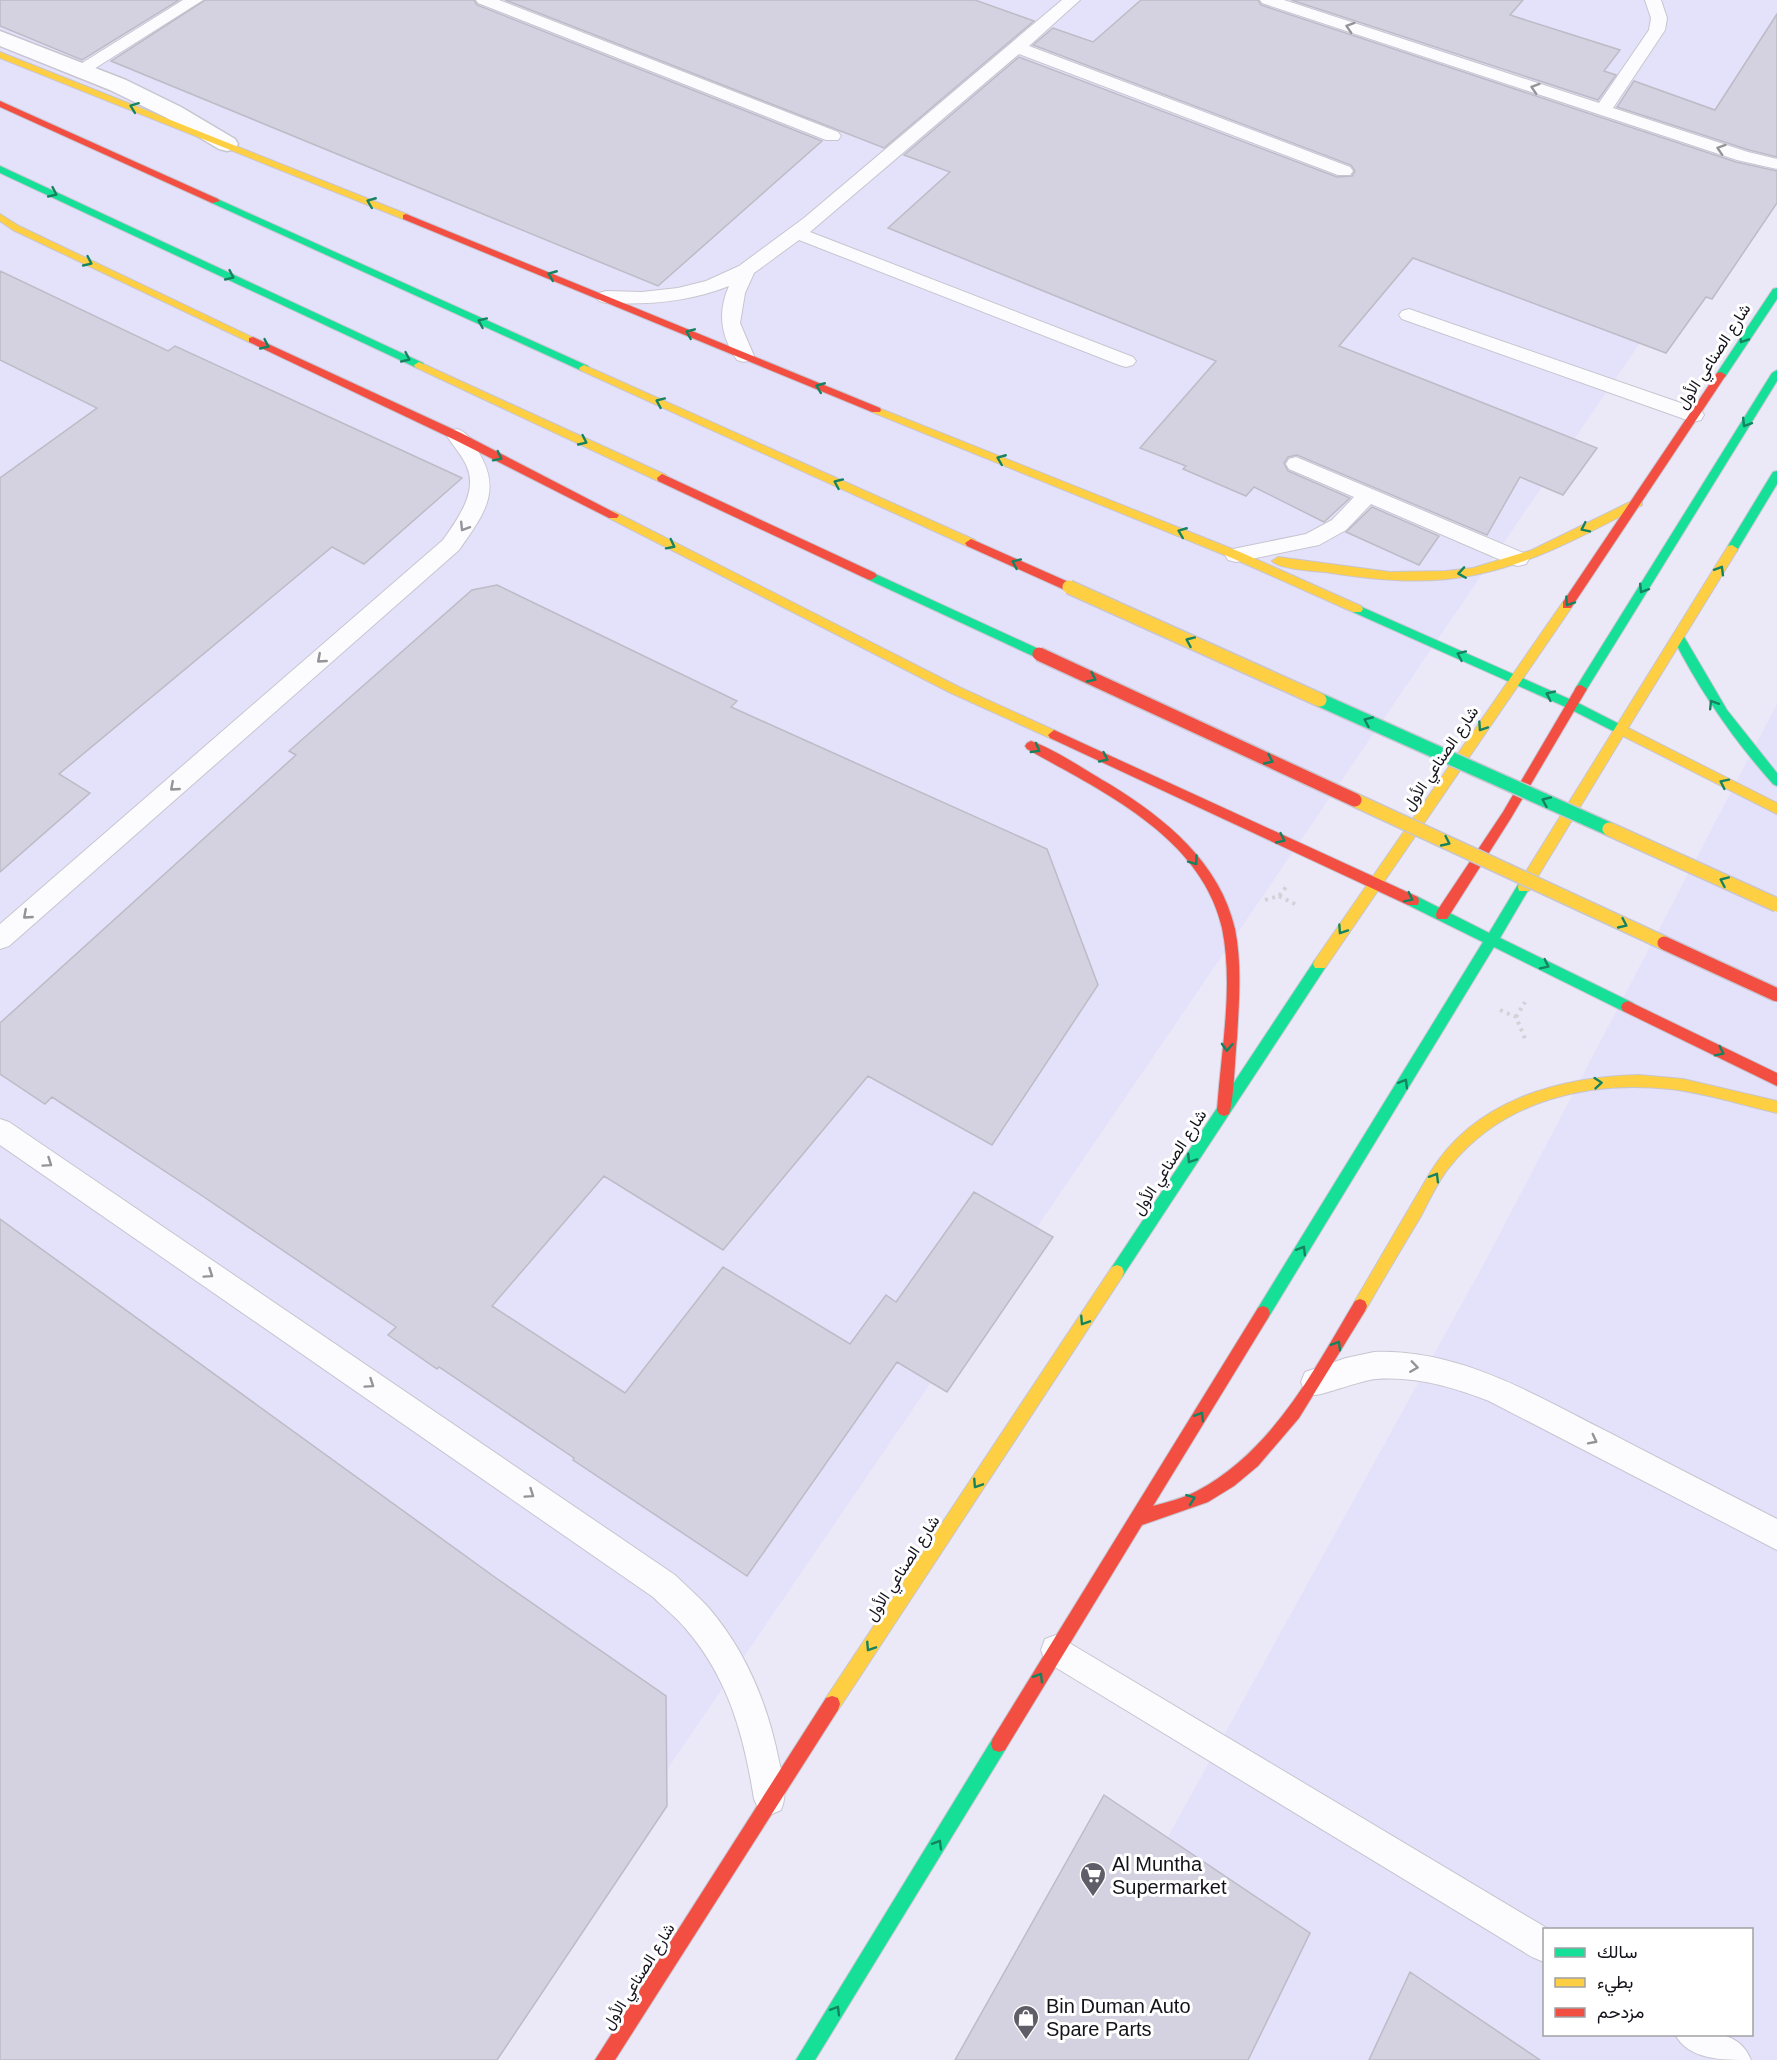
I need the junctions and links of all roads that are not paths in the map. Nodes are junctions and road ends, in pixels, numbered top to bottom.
1 (195, 0) edge
2 (484, 0) edge
3 (1072, 0) edge
4 (1268, 0) edge
5 (1653, 0) edge
6 (0, 38) edge
7 (1017, 47) junction
8 (0, 55) edge
9 (80, 70) junction
10 (0, 104) edge
11 (1603, 110) junction
12 (832, 136) dead end
13 (227, 144) junction
14 (1777, 164) edge
15 (0, 169) edge
16 (1344, 171) dead end
17 (6, 225) edge
18 (797, 233) junction
19 (746, 270) junction
20 (1777, 291) edge
21 (606, 297) junction
22 (1409, 315) dead end
23 (744, 356) junction
24 (1126, 361) dead end
25 (1777, 373) edge
26 (1694, 415) junction
27 (457, 436) junction
28 (1296, 464) dead end
29 (1777, 475) edge
30 (1367, 496) junction
31 (1638, 502) junction
32 (1236, 555) junction
33 (1518, 559) junction
34 (1679, 638) junction
35 (1515, 679) junction
36 (955, 690) junction
37 (1572, 705) junction
38 (1001, 726) dead end
39 (1619, 731) junction
40 (1020, 739) dead end
41 (1777, 781) edge
42 (1777, 809) edge
43 (1376, 882) junction
44 (1777, 904) edge
45 (1442, 915) junction
46 (0, 939) edge
47 (1493, 939) junction
48 (1777, 995) edge
49 (1777, 1080) edge
50 (1777, 1107) edge
51 (1224, 1110) junction
52 (0, 1130) edge
53 (1315, 1382) junction
54 (1137, 1520) junction
55 (1777, 1535) edge
56 (1056, 1650) junction
57 (770, 1799) junction
58 (1543, 1944) edge
59 (1695, 2036) edge
60 (604, 2060) edge
61 (806, 2060) edge
62 (1734, 2060) edge

1 - 9 lane
2 - 12 lane
3 - 7 lane
11 -> 4 lane
5 - 11 lane
6 - 9 street
7 - 16 lane
7 - 18 lane
13 -> 8 main road
9 - 13 street
44 -> 10 main road, bridge
14 -> 11 lane
21 -> 13 main road
15 -> 48 main road, bridge
17 -> 27 main road
18 - 19 lane
18 - 24 lane
19 - 21 lane
19 - 23 lane
20 -> 26 main road, شارع الصناعي الأول
23 -> 21 main road
22 - 26 lane
32 -> 23 main road
25 -> 37 main road
26 - 31 main road, شارع الصناعي الأول
27 -> 36 main road
27 -> 46 lane
28 - 30 lane
34 -> 29 main road
30 - 32 lane
30 - 33 lane
31 -> 33 main road
31 -> 35 main road, شارع الصناعي الأول
33 -> 32 main road
35 -> 32 main road
34 - 39 main road
41 -> 34 main road
37 -> 35 main road
35 -> 43 main road, شارع الصناعي الأول
36 - 38 main road
36 -> 43 main road
37 - 39 main road
37 - 45 main road
42 -> 39 main road
39 - 47 main road
40 -> 51 main road
43 -> 45 main road
43 -> 51 main road, شارع الصناعي الأول
45 - 47 main road
47 -> 49 main road
54 -> 47 main road
53 -> 50 main road
51 -> 57 main road, شارع الصناعي الأول
52 -> 57 lane
54 -> 53 main road
53 -> 55 lane
54 - 56 main road
56 - 58 lane
61 -> 56 main road
57 - 60 main road, شارع الصناعي الأول
59 - 62 lane

